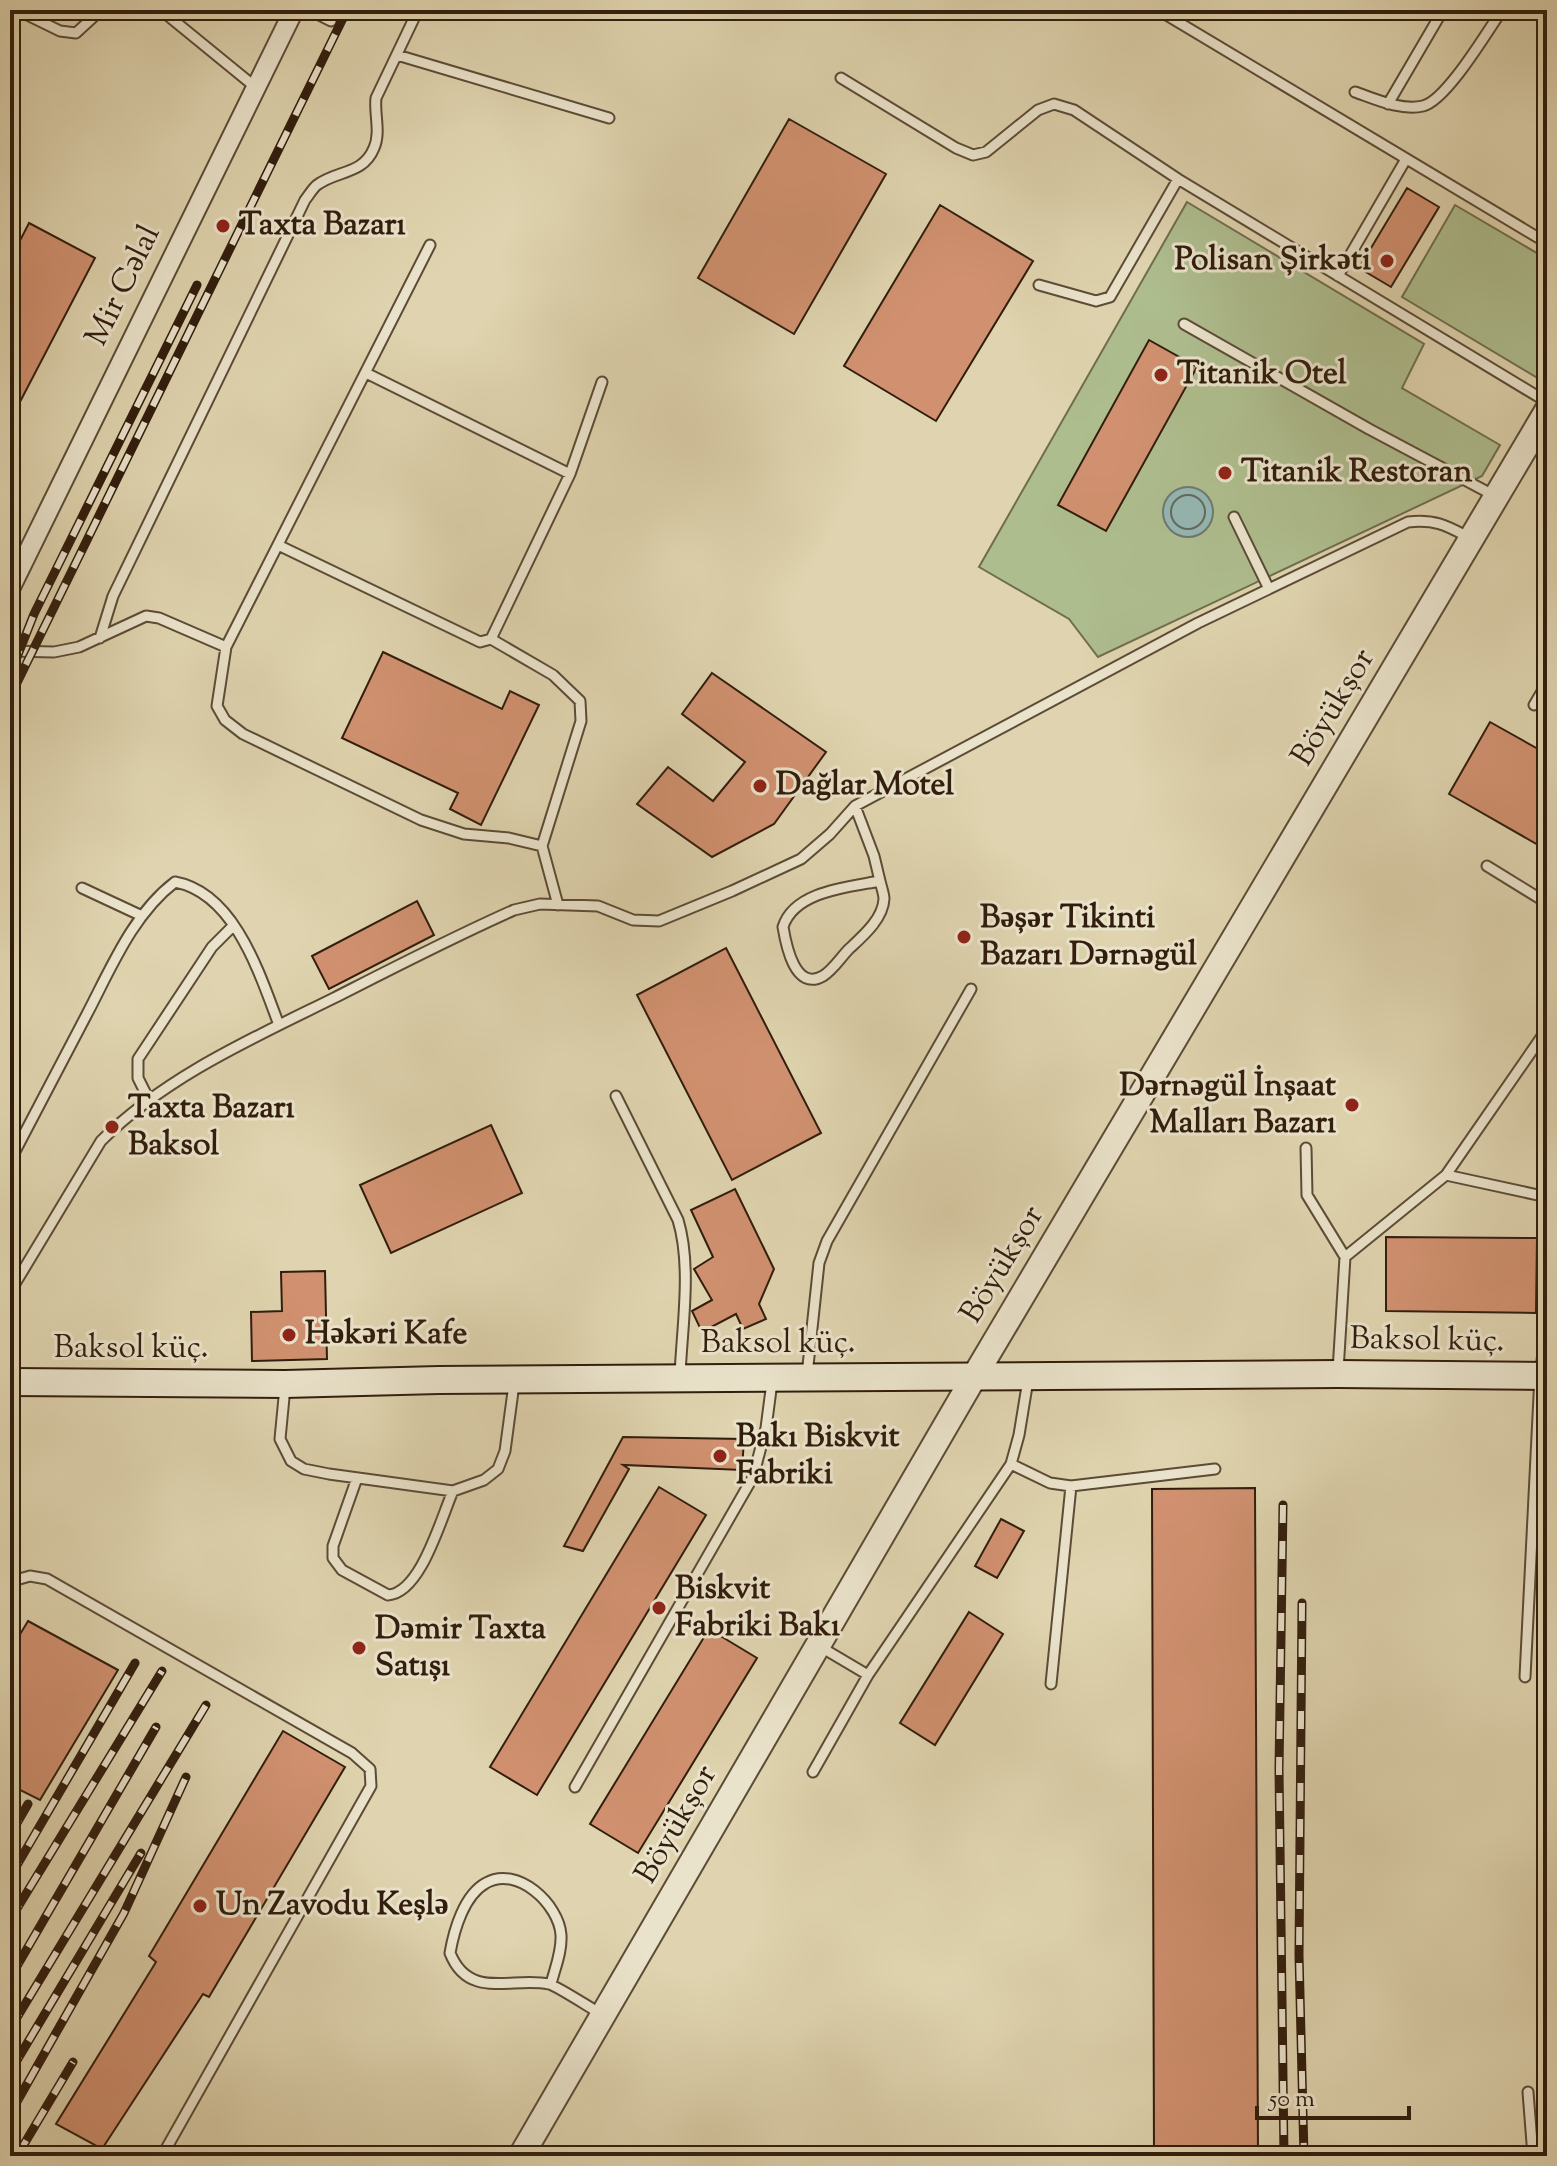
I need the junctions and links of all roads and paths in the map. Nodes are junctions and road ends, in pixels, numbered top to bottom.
1 (17, 10) edge
2 (101, 10) edge
3 (161, 10) edge
4 (294, 10) edge
5 (309, 10) edge
6 (418, 10) edge
7 (790, 10) edge
8 (807, 10) edge
9 (1158, 10) edge
10 (1443, 10) edge
11 (1502, 10) edge
12 (331, 21) dead end
13 (397, 55) junction
14 (841, 78) dead end
15 (254, 86) junction
16 (1355, 92) dead end
17 (1388, 104) junction
18 (609, 118) dead end
19 (1406, 159) junction
20 (1178, 179) junction
21 (1547, 243) edge
22 (430, 245) dead end
23 (1338, 276) junction
24 (1039, 285) dead end
25 (1184, 324) dead end
26 (366, 373) junction
27 (602, 382) dead end
28 (1547, 402) edge
29 (1547, 411) edge
30 (570, 474) junction
31 (1498, 497) junction
32 (1234, 517) dead end
33 (1472, 539) junction
34 (278, 545) junction
35 (10, 589) edge
36 (1269, 589) junction
37 (100, 638) junction
38 (491, 639) junction
39 (226, 647) junction
40 (10, 651) edge
41 (1547, 683) edge
42 (1534, 705) dead end
43 (855, 806) junction
44 (542, 846) junction
45 (1487, 866) dead end
46 (880, 881) junction
47 (82, 888) dead end
48 (1547, 903) edge
49 (558, 905) junction
50 (142, 916) junction
51 (233, 926) junction
52 (971, 989) dead end
53 (279, 1025) junction
54 (1547, 1029) edge
55 (616, 1096) dead end
56 (149, 1100) junction
57 (1306, 1148) dead end
58 (10, 1161) edge
59 (1446, 1175) junction
60 (1547, 1197) edge
61 (1345, 1257) junction
62 (11, 1288) edge
63 (1547, 1322) edge
64 (1338, 1374) junction
65 (1028, 1376) junction
66 (1544, 1376) edge
67 (974, 1377) junction
68 (772, 1378) junction
69 (806, 1378) junction
70 (680, 1379) junction
71 (514, 1380) junction
72 (10, 1382) edge
73 (285, 1384) junction
74 (1011, 1464) junction
75 (1215, 1469) dead end
76 (357, 1478) junction
77 (1071, 1486) junction
78 (453, 1491) junction
79 (13, 1579) edge
80 (10, 1590) edge
81 (819, 1646) junction
82 (868, 1675) junction
83 (1525, 1677) dead end
84 (1051, 1684) dead end
85 (813, 1772) dead end
86 (575, 1787) dead end
87 (551, 1984) junction
88 (603, 2015) junction
89 (1528, 2092) dead end
90 (162, 2156) edge
91 (521, 2156) edge
92 (1533, 2156) edge

1 - 2 lane
3 - 15 lane
4 - 15 street, Mir Cəlal
5 - 12 lane
6 - 13 lane
7 - 8 lane
9 - 19 lane
10 - 17 lane
11 - 17 lane
13 - 18 lane
13 - 37 lane
14 - 20 lane
15 - 35 street, Mir Cəlal
16 - 17 lane
19 - 21 lane
19 - 23 lane
20 - 23 lane
20 - 24 lane
22 - 26 lane
23 - 28 lane
25 - 31 lane
26 - 30 lane
26 - 34 lane
27 - 30 lane
29 - 31 street, Böyükşor
30 - 38 lane
31 - 33 street, Böyükşor
32 - 36 lane
33 - 36 lane
33 - 67 street, Böyükşor
34 - 38 lane
34 - 39 lane
36 - 43 lane
37 - 39 lane
37 - 40 lane
38 - 44 lane
39 - 44 lane
41 - 42 lane
43 - 46 lane
43 - 49 lane
44 - 49 lane
45 - 48 lane
46 - 46 lane
47 - 50 lane
49 - 53 lane
50 - 51 lane
50 - 58 lane
51 - 53 lane
51 - 56 lane
52 - 69 lane
53 - 56 lane
54 - 59 lane
55 - 70 lane
56 - 62 lane
57 - 61 lane
59 - 60 lane
59 - 61 lane
61 - 64 lane
63 - 66 lane
64 - 65 main road, Baksol küç.
64 - 66 main road, Baksol küç.
65 - 67 main road, Baksol küç.
65 - 74 lane
66 - 83 lane
67 - 69 main road, Baksol küç.
67 - 81 street, Böyükşor
68 - 69 main road, Baksol küç.
68 - 70 main road, Baksol küç.
68 - 86 lane
70 - 71 main road, Baksol küç.
71 - 73 main road, Baksol küç.
71 - 78 lane
72 - 73 main road, Baksol küç.
73 - 76 lane
74 - 77 lane
74 - 82 lane
75 - 77 lane
76 - 78 lane
76 - 78 lane
77 - 84 lane
79 - 80 lane
79 - 90 lane
81 - 82 lane
81 - 88 street, Böyükşor
82 - 85 lane
87 - 87 lane
87 - 88 lane
88 - 91 street, Böyükşor
89 - 92 lane

